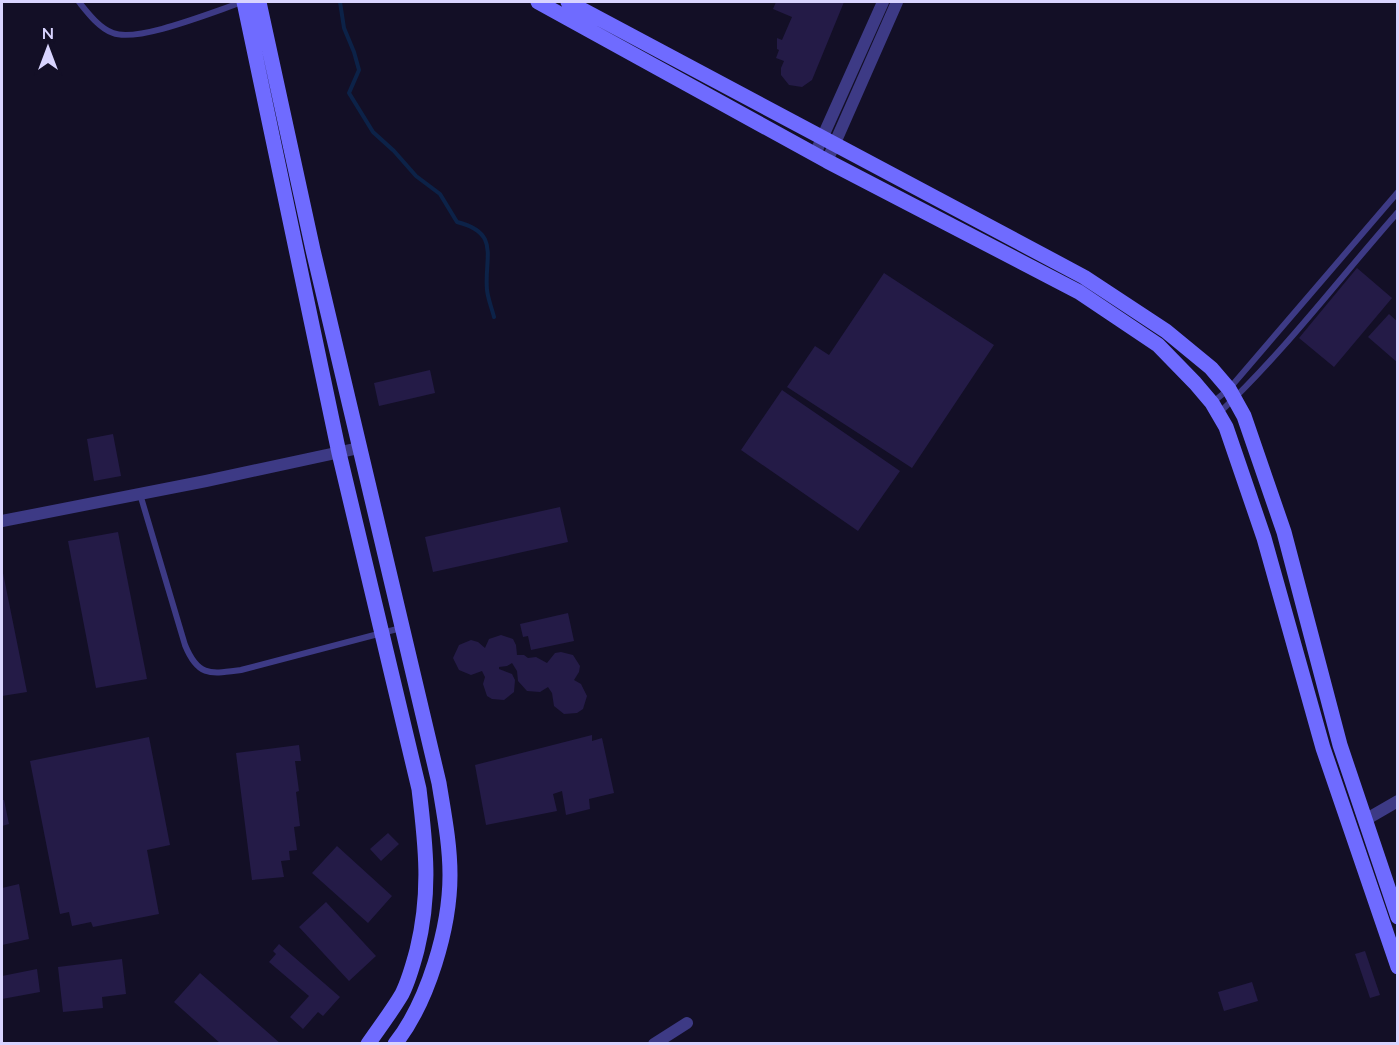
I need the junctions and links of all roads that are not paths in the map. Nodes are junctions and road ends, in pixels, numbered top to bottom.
1 (78, 2) edge
2 (244, 2) edge
3 (259, 2) edge
4 (537, 2) edge
5 (568, 2) edge
6 (883, 2) edge
7 (897, 2) edge
8 (869, 49) junction
9 (829, 142) junction
10 (821, 158) junction
11 (1398, 192) edge
12 (1398, 212) edge
13 (1067, 268) junction
14 (1059, 282) junction
15 (1232, 394) junction
16 (1215, 408) junction
17 (359, 448) junction
18 (339, 453) junction
19 (140, 494) junction
20 (2, 521) edge
21 (401, 628) junction
22 (382, 633) junction
23 (1398, 801) edge
24 (1365, 820) junction
25 (1374, 848) junction
26 (1358, 852) junction
27 (1398, 918) edge
28 (1398, 967) edge
29 (687, 1023) dead end
30 (368, 1044) edge
31 (395, 1044) edge
32 (654, 1044) edge

1 - 2 lane
2 - 18 street
3 - 17 street
4 - 10 street
5 - 9 street
6 - 8 street
7 - 8 street
8 - 9 street
9 - 10 street
9 - 13 street
10 - 14 street
11 - 15 lane
12 - 15 lane
13 - 14 street
13 - 15 street
14 - 16 street
15 - 16 lane
15 - 16 lane
15 - 24 street
16 - 26 street
17 - 18 street
17 - 21 street
18 - 19 street
18 - 22 street
19 - 20 street
19 - 22 lane
21 - 22 lane
21 - 31 street
22 - 30 street
23 - 24 street
24 - 25 street
25 - 26 street
25 - 27 street
26 - 28 street
29 - 32 street

